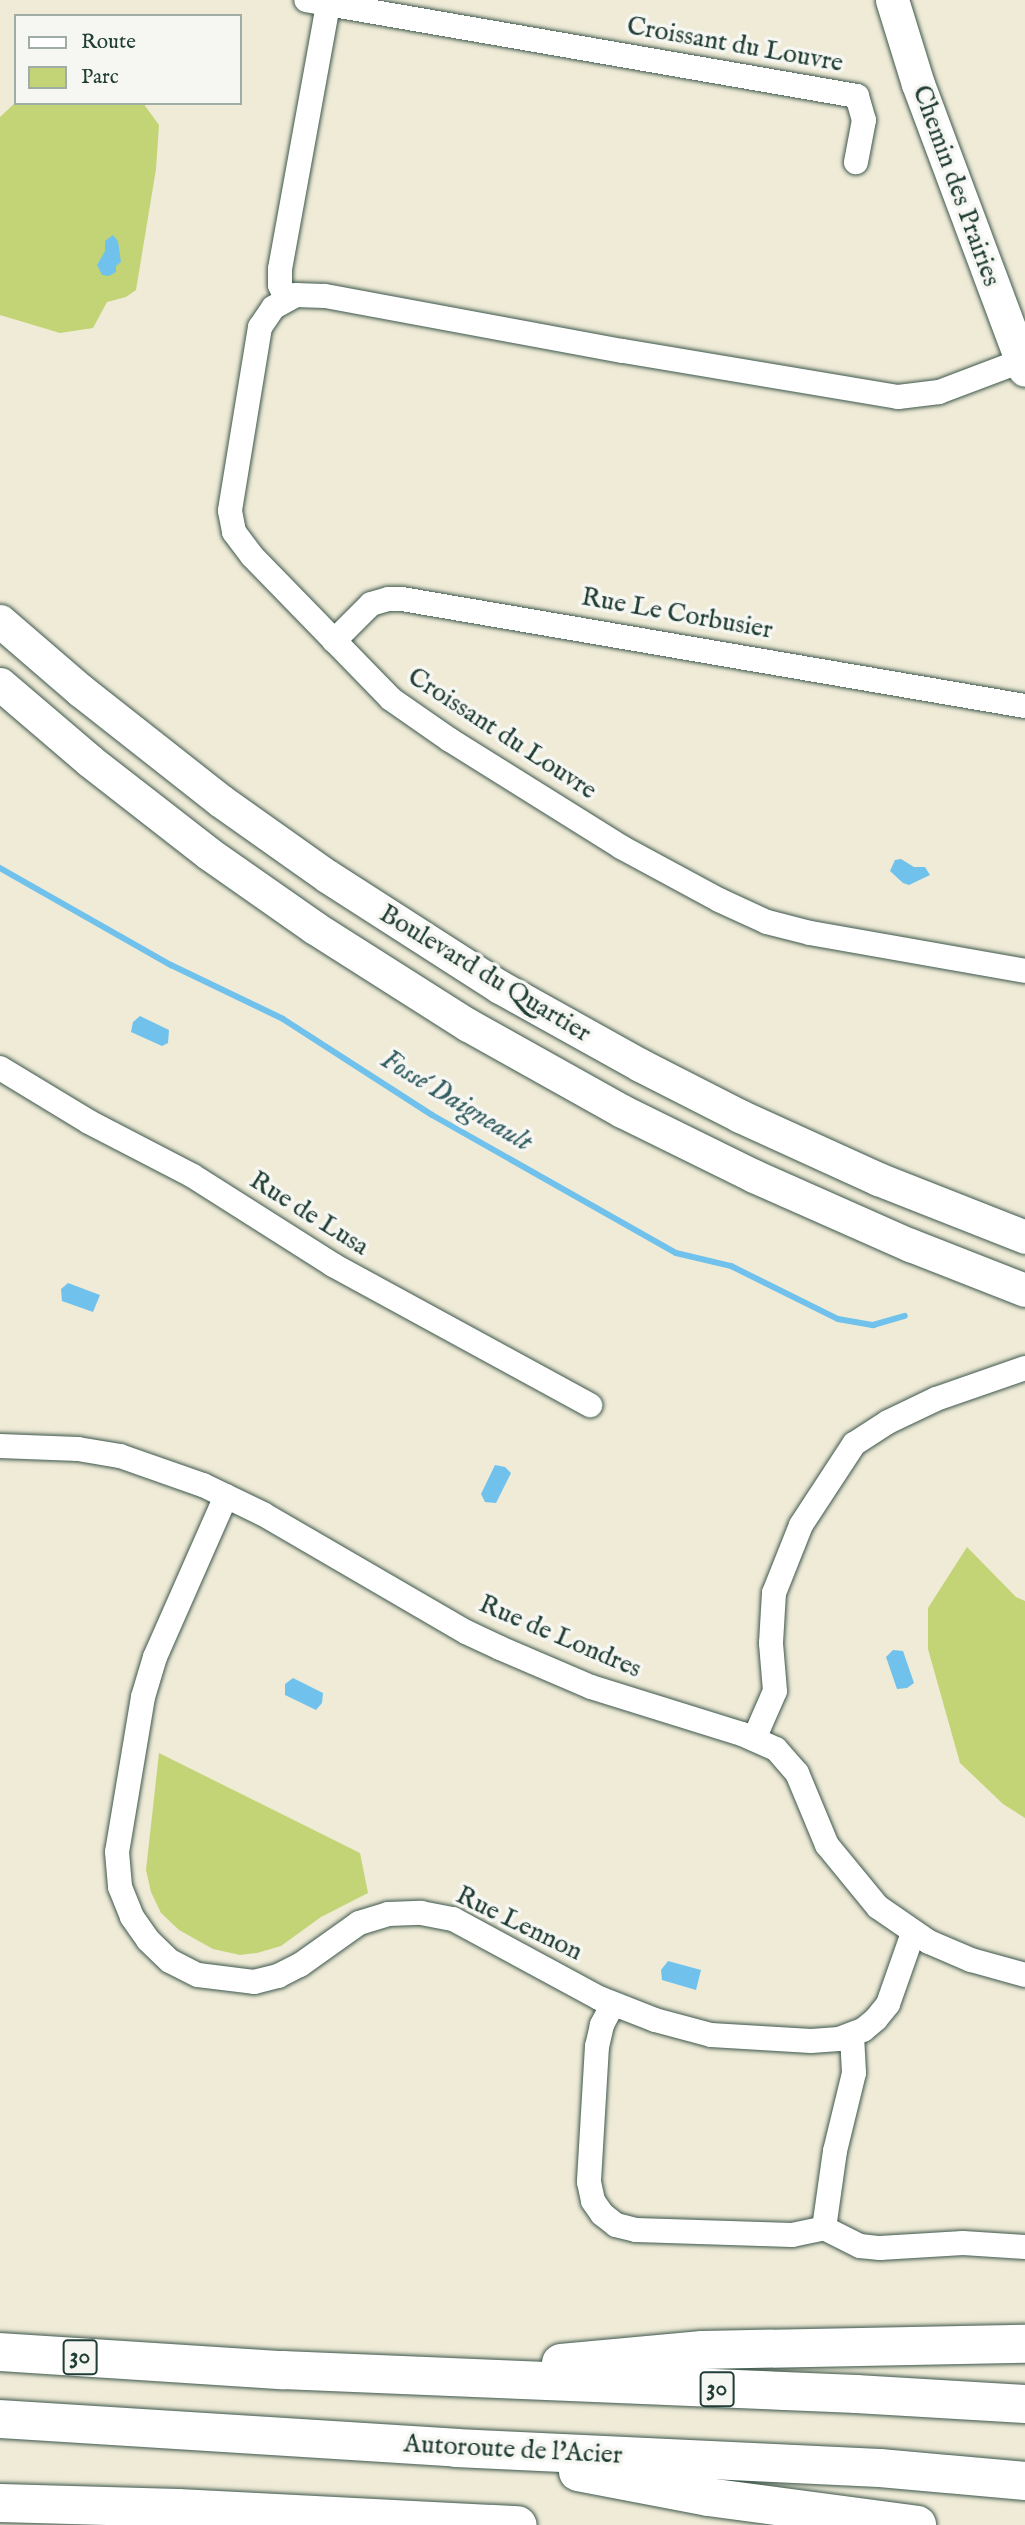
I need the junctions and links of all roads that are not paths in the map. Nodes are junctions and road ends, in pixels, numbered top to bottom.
1 (892, 0) edge
2 (317, 2) edge
3 (856, 162) dead end
4 (286, 299) junction
5 (1023, 365) edge
6 (0, 621) edge
7 (334, 641) junction
8 (0, 684) edge
9 (1025, 706) edge
10 (1025, 971) edge
11 (0, 1068) edge
12 (1025, 1237) edge
13 (1025, 1290) edge
14 (1025, 1368) edge
15 (590, 1405) dead end
16 (0, 1446) edge
17 (226, 1496) junction
18 (754, 1739) junction
19 (913, 1933) junction
20 (1025, 1975) edge
21 (613, 2004) junction
22 (852, 2035) junction
23 (824, 2228) junction
24 (1025, 2248) edge
25 (1025, 2344) edge
26 (0, 2352) edge
27 (409, 2376) junction
28 (1025, 2404) edge
29 (0, 2419) edge
30 (456, 2448) junction
31 (1025, 2482) edge
32 (0, 2504) edge
33 (111, 2525) edge
34 (518, 2525) edge
35 (917, 2525) edge

1 - 5 main road, Chemin des Prairies
2 - 3 street, Croissant du Louvre
2 - 4 street, Croissant du Louvre
4 - 5 street
4 - 7 street, Croissant du Louvre
6 - 12 main road, Boulevard du Quartier
7 - 9 street, Rue Le Corbusier
7 - 10 street, Croissant du Louvre
8 - 13 main road, Boulevard du Quartier
11 - 15 street, Rue de Lusa
14 - 18 street
16 - 17 street, Rue de Londres
17 - 18 street, Rue de Londres
17 - 21 street, Rue Lennon
18 - 19 street, Rue de Londres
19 - 20 street, Rue de Londres
19 - 22 street, Rue Lennon
21 - 22 street, Rue Lennon
21 - 23 street
22 - 23 street
23 - 24 street
25 - 27 highway
26 - 27 highway, 30
27 - 28 highway, 30
29 - 30 highway, Autoroute de l'Acier
30 - 31 highway, Autoroute de l'Acier
30 - 35 highway
32 - 33 highway
32 - 34 highway

